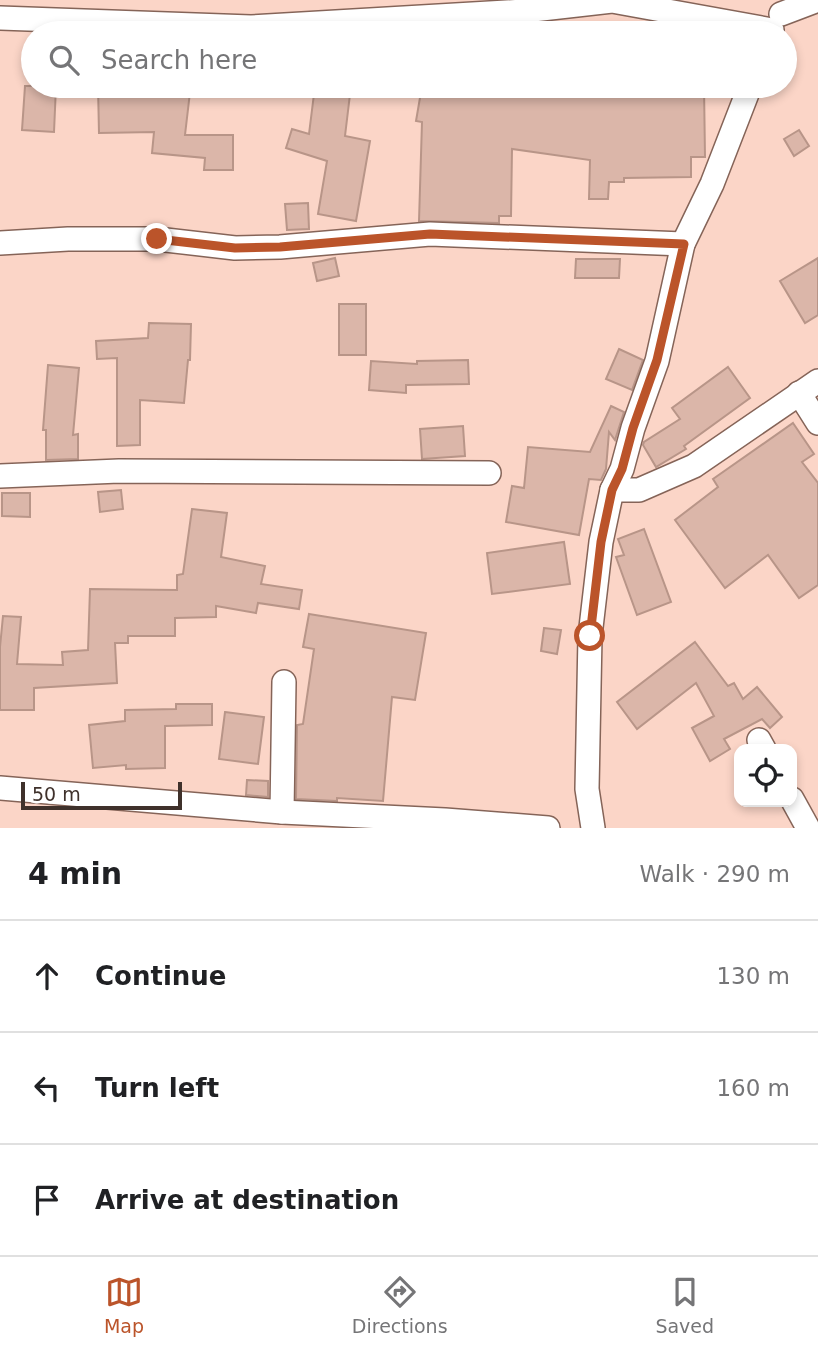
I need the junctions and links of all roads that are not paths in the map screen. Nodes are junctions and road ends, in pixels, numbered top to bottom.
1 (818, 0) edge
2 (0, 18) edge
3 (776, 19) edge
4 (84, 21) edge
5 (353, 21) edge
6 (745, 98) edge
7 (0, 243) edge
8 (684, 244) junction
9 (809, 387) edge
10 (818, 423) edge
11 (489, 473) dead end
12 (0, 476) edge
13 (612, 490) junction
14 (284, 682) dead end
15 (0, 788) edge
16 (796, 807) edge
17 (282, 812) junction
18 (548, 828) edge
19 (593, 828) edge
20 (808, 828) edge

1 - 3 street
2 - 4 street
3 - 5 street
6 - 8 street
7 - 8 street
8 - 13 street
9 - 10 street
9 - 13 street
11 - 12 street
13 - 19 street
14 - 17 street
15 - 17 street
16 - 20 street
17 - 18 street

